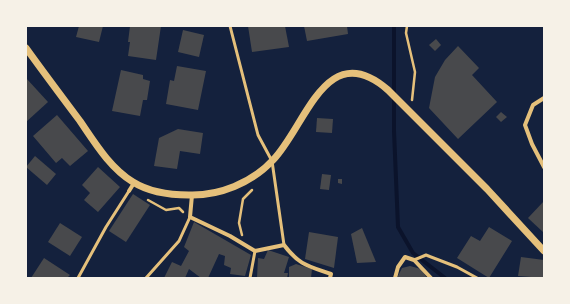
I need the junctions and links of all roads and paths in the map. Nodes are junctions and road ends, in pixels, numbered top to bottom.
1 (230, 26) edge
2 (407, 26) edge
3 (26, 48) edge
4 (544, 98) edge
5 (414, 117) junction
6 (272, 161) junction
7 (544, 167) edge
8 (250, 178) junction
9 (134, 183) junction
10 (129, 191) joint
11 (192, 195) junction
12 (141, 196) dead end
13 (190, 217) junction
14 (284, 244) junction
15 (244, 245) junction
16 (255, 251) junction
17 (544, 251) edge
18 (414, 260) junction
19 (78, 278) edge
20 (146, 278) edge
21 (250, 278) edge
22 (330, 278) edge
23 (396, 278) edge
24 (431, 278) edge
25 (477, 278) edge

1 - 6 lane
2 - 5 path
3 - 9 street
4 - 7 street
5 - 6 street
5 - 17 street
6 - 8 street
6 - 14 lane
8 - 11 street
8 - 15 path
9 - 10 street
9 - 11 street
10 - 19 lane
11 - 13 street
12 - 13 path
13 - 15 street
13 - 20 lane
14 - 16 street
14 - 22 street
15 - 16 street
16 - 21 lane
18 - 23 street
18 - 24 street
18 - 25 lane

